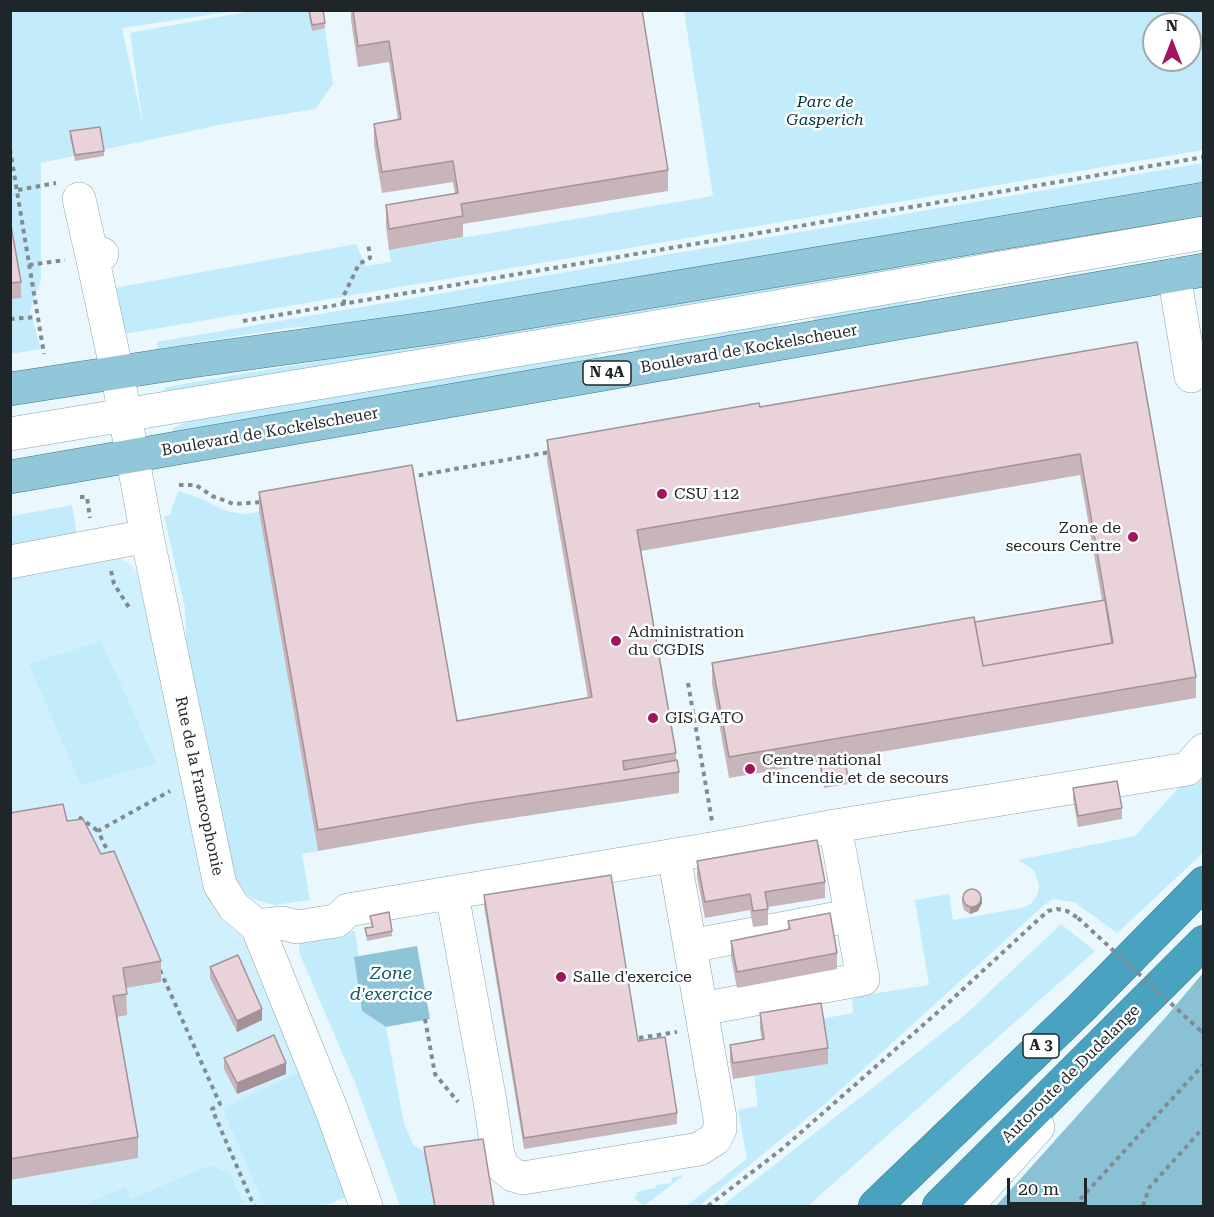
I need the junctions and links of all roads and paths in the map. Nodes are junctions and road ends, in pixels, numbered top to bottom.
1 (10, 149) edge
2 (1203, 158) edge
3 (79, 199) dead end
4 (1203, 199) edge
5 (1070, 221) junction
6 (1203, 233) edge
7 (368, 242) dead end
8 (936, 243) junction
9 (1074, 255) junction
10 (1189, 272) edge
11 (943, 278) junction
12 (1080, 291) junction
13 (344, 304) junction
14 (797, 304) junction
15 (949, 314) junction
16 (37, 317) junction
17 (10, 319) edge
18 (239, 322) dead end
19 (620, 333) junction
20 (802, 340) junction
21 (55, 354) dead end
22 (44, 355) junction
23 (38, 356) dead end
24 (625, 370) junction
25 (117, 372) junction
26 (1191, 376) dead end
27 (10, 388) edge
28 (125, 416) junction
29 (10, 434) edge
30 (550, 452) edge
31 (132, 455) junction
32 (10, 477) edge
33 (402, 479) edge
34 (179, 485) dead end
35 (268, 502) edge
36 (147, 536) junction
37 (10, 562) edge
38 (688, 683) dead end
39 (697, 732) dead end
40 (1203, 750) edge
41 (171, 790) dead end
42 (79, 817) edge
43 (835, 826) junction
44 (98, 831) junction
45 (674, 855) junction
46 (113, 863) edge
47 (1203, 883) edge
48 (452, 894) junction
49 (852, 916) junction
50 (270, 924) junction
51 (1203, 943) edge
52 (690, 946) junction
53 (157, 962) edge
54 (701, 1009) junction
55 (425, 1019) dead end
56 (1202, 1032) edge
57 (1203, 1064) edge
58 (434, 1069) dead end
59 (1203, 1127) edge
60 (254, 1206) edge
61 (366, 1206) edge
62 (708, 1206) edge
63 (875, 1206) edge
64 (939, 1206) edge
65 (967, 1206) edge
66 (1074, 1206) edge
67 (1143, 1206) edge

1 - 16 path
2 - 13 path
3 - 25 street, Rue de la Francophonie
4 - 5 main road
5 - 8 main road
5 - 9 street
6 - 9 street
7 - 13 path
8 - 11 street
8 - 25 main road
9 - 11 street
9 - 12 street
10 - 12 main road, Boulevard de Kockelscheuer / N 4A
10 - 26 street
11 - 14 street
11 - 15 street
12 - 15 main road, Boulevard de Kockelscheuer / N 4A
13 - 18 path
14 - 19 street
14 - 20 street
15 - 20 main road, Boulevard de Kockelscheuer / N 4A
16 - 17 path
16 - 22 path
19 - 24 street
19 - 28 street
20 - 24 main road, Boulevard de Kockelscheuer / N 4A
21 - 22 path
22 - 23 path
24 - 31 main road, Boulevard de Kockelscheuer / N 4A
25 - 27 main road
25 - 28 street, Rue de la Francophonie
28 - 29 street
28 - 31 street, Rue de la Francophonie
30 - 33 path
31 - 32 main road, Boulevard de Kockelscheuer / N 4A
31 - 36 street, Rue de la Francophonie
34 - 35 path
36 - 37 street
36 - 50 street, Rue de la Francophonie
38 - 39 path
40 - 43 street
41 - 44 path
42 - 44 path
43 - 45 street
43 - 49 street
44 - 46 path
45 - 48 street
45 - 52 street
47 - 63 highway, A 3
48 - 50 street
48 - 54 street
49 - 52 street
49 - 54 street
50 - 61 street, Rue de la Francophonie
51 - 64 highway, Autoroute de Dudelange / A 3
51 - 65 street
52 - 54 street
53 - 60 path
55 - 58 path
56 - 62 path, bridge
57 - 66 path
59 - 67 path

